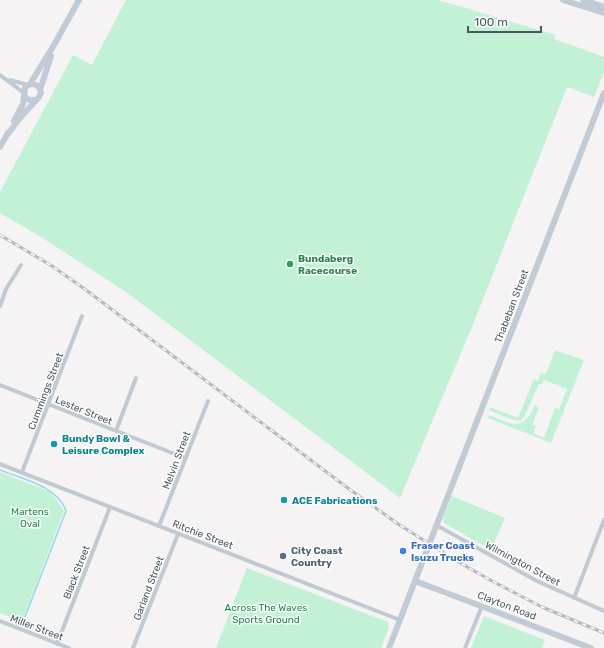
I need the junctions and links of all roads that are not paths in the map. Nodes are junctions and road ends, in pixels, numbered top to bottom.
1 (79, 0) edge
2 (563, 0) edge
3 (586, 1) edge
4 (604, 5) edge
5 (604, 14) edge
6 (54, 45) junction
7 (2, 76) edge
8 (30, 84) junction
9 (40, 90) junction
10 (604, 93) edge
11 (24, 95) junction
12 (35, 100) junction
13 (6, 135) junction
14 (0, 147) edge
15 (21, 264) dead end
16 (0, 306) edge
17 (82, 316) dead end
18 (136, 378) dead end
19 (0, 385) edge
20 (208, 400) dead end
21 (48, 404) junction
22 (116, 431) junction
23 (185, 458) junction
24 (0, 464) edge
25 (22, 472) junction
26 (110, 507) junction
27 (604, 520) edge
28 (436, 525) junction
29 (159, 526) junction
30 (602, 529) edge
31 (178, 534) junction
32 (415, 581) junction
33 (574, 598) junction
34 (482, 606) junction
35 (604, 611) edge
36 (400, 620) junction
37 (0, 621) edge
38 (57, 644) junction
39 (62, 647) edge
40 (69, 648) edge
41 (133, 648) edge
42 (389, 648) edge
43 (465, 648) edge
44 (591, 648) edge

1 - 6 street
2 - 5 street
3 - 4 street
6 - 8 street
6 - 9 street
7 - 8 street
7 - 11 street
8 - 9 street
8 - 11 street
9 - 12 street
10 - 28 street, Thabeban Street
11 - 12 street
11 - 13 street
12 - 13 street
13 - 14 street
15 - 16 street
17 - 21 street, Cummings Street
18 - 22 street
19 - 21 street, Lester Street
20 - 23 street, Melvin Street
21 - 22 street, Lester Street
21 - 25 street, Cummings Street
22 - 23 street, Lester Street
23 - 29 street, Melvin Street
24 - 25 street, Ritchie Street
25 - 26 street, Ritchie Street
26 - 29 street, Ritchie Street
26 - 38 street, Black Street
27 - 30 street
28 - 32 street, Thabeban Street
28 - 33 street, Wilmington Street
29 - 31 street, Ritchie Street
30 - 33 street
31 - 36 street, Ritchie Street
31 - 41 street, Garland Street
32 - 34 street, Clayton Road
32 - 36 street, Thabeban Street
33 - 35 street, Wilmington Street
34 - 43 street
34 - 44 street, Clayton Road
36 - 42 street, Thabeban Street
37 - 38 street, Miller Street
38 - 39 street, Miller Street
39 - 40 street, Miller Street

